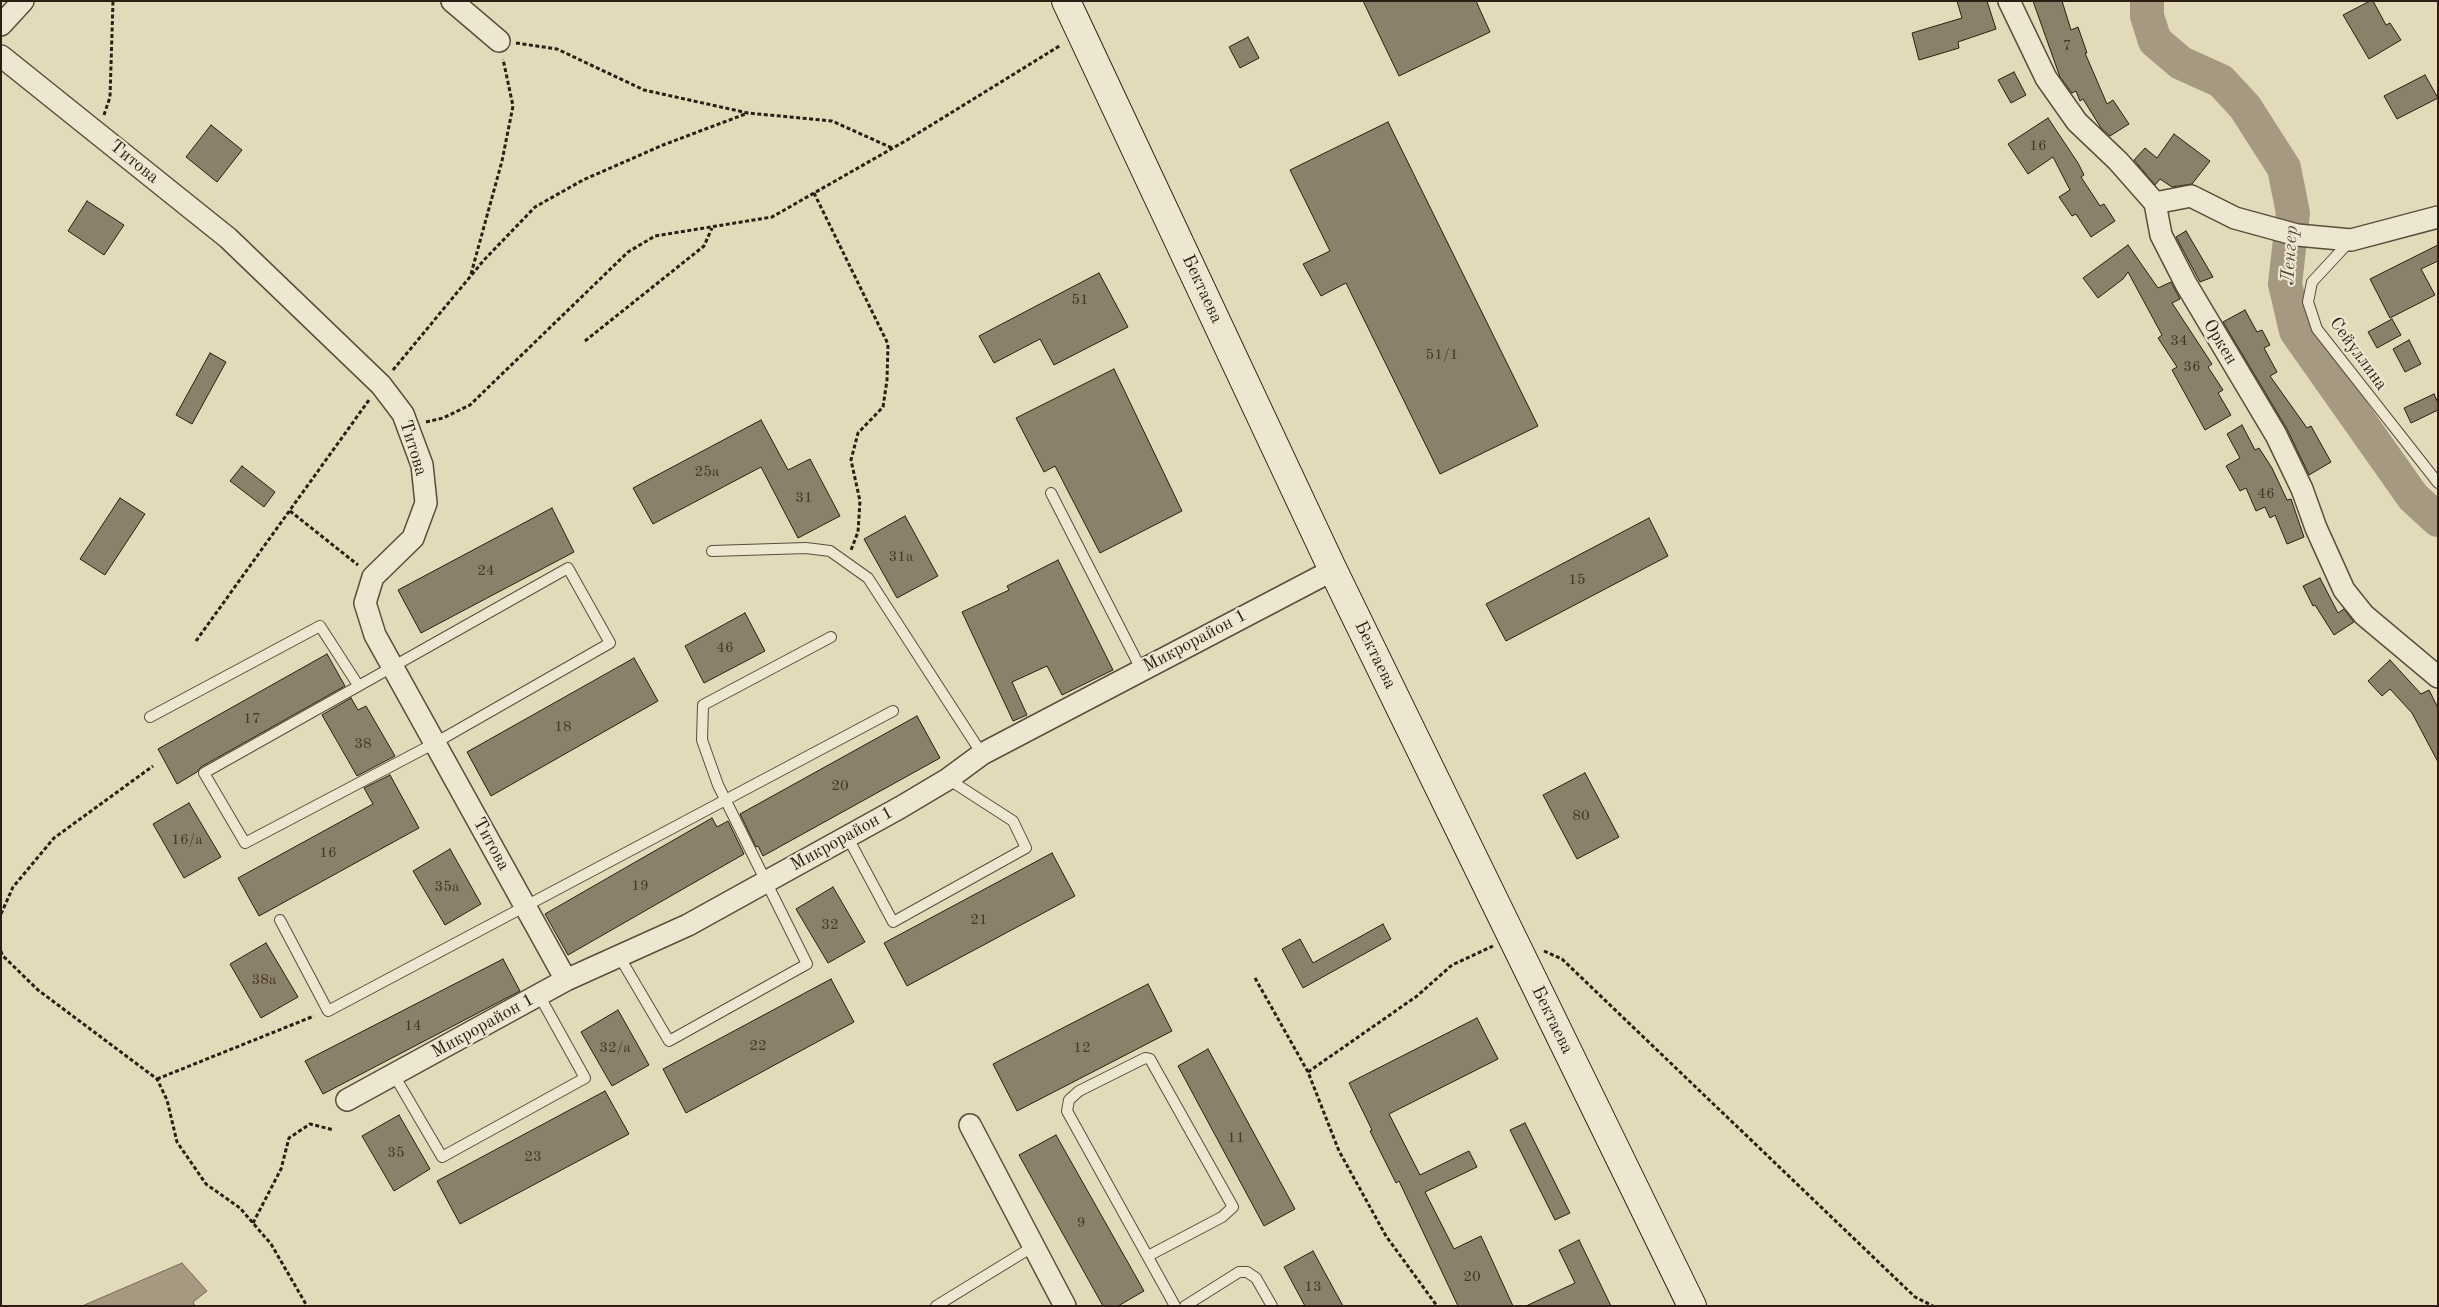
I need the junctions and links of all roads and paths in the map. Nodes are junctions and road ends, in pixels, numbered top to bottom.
1 (23, 1) edge
2 (113, 1) edge
3 (452, 1) edge
4 (1066, 1) edge
5 (2009, 1) edge
6 (1, 25) edge
7 (1081, 33) junction
8 (499, 41) junction
9 (1, 56) edge
10 (748, 113) junction
11 (98, 134) junction
12 (892, 149) junction
13 (814, 193) junction
14 (2155, 202) junction
15 (2438, 216) edge
16 (713, 227) junction
17 (2351, 240) junction
18 (470, 276) junction
19 (586, 341) dead end
20 (381, 384) junction
21 (408, 426) junction
22 (2438, 483) edge
23 (1051, 493) dead end
24 (290, 511) junction
25 (712, 551) dead end
26 (847, 563) junction
27 (1333, 570) junction
28 (373, 577) junction
29 (831, 637) dead end
30 (196, 641) dead end
31 (392, 666) junction
32 (1142, 669) junction
33 (2438, 677) edge
34 (358, 685) junction
35 (893, 711) dead end
36 (150, 717) dead end
37 (435, 744) junction
38 (982, 754) junction
39 (153, 766) dead end
40 (948, 779) junction
41 (725, 800) junction
42 (847, 836) junction
43 (765, 882) junction
44 (526, 907) junction
45 (1, 914) edge
46 (280, 920) dead end
47 (1512, 937) junction
48 (1, 951) edge
49 (620, 956) junction
50 (1255, 978) dead end
51 (566, 980) junction
52 (539, 995) junction
53 (328, 1010) junction
54 (1308, 1072) junction
55 (394, 1075) junction
56 (157, 1079) junction
57 (346, 1100) dead end
58 (970, 1125) dead end
59 (334, 1130) dead end
60 (253, 1223) junction
61 (1034, 1246) junction
62 (1148, 1256) junction
63 (307, 1306) edge
64 (936, 1306) edge
65 (1065, 1306) edge
66 (1175, 1306) edge
67 (1184, 1306) edge
68 (1272, 1306) edge
69 (1437, 1306) edge
70 (1692, 1306) edge
71 (1933, 1306) edge

1 - 6 street
2 - 11 path
3 - 8 street
4 - 7 street, Бектаева
5 - 14 street
7 - 12 path
7 - 27 street, Бектаева
8 - 10 path
8 - 18 path
9 - 11 street, Титова
10 - 12 path
10 - 18 path
11 - 20 street, Титова
12 - 13 path
13 - 16 path
13 - 26 path
14 - 17 street
14 - 33 street, Оркен
15 - 17 street
16 - 19 path
16 - 21 path
17 - 22 lane, Сейуллина
18 - 20 path
20 - 21 street, Титова
20 - 24 path
21 - 28 street, Титова
23 - 32 lane
24 - 28 path
24 - 30 path
25 - 26 lane
26 - 38 lane
27 - 32 street, Микрорайон 1
27 - 47 street, Бектаева
28 - 31 street, Титова
29 - 41 lane
31 - 34 lane
31 - 37 street, Титова
31 - 37 lane
32 - 38 street, Микрорайон 1
34 - 36 lane
34 - 37 lane
35 - 41 lane
37 - 44 street, Титова
38 - 40 street, Микрорайон 1
39 - 45 path
40 - 42 street, Микрорайон 1
40 - 42 lane
41 - 43 lane
41 - 44 lane
42 - 43 street, Микрорайон 1
43 - 49 street, Микрорайон 1
43 - 49 lane
44 - 51 street, Титова
44 - 53 lane
46 - 53 lane
47 - 54 path
47 - 70 street, Бектаева
47 - 71 path
48 - 56 path
49 - 51 street, Микрорайон 1
50 - 54 path
51 - 52 street, Микрорайон 1
52 - 55 street, Микрорайон 1
52 - 55 lane
53 - 56 path
54 - 69 path
55 - 57 street, Микрорайон 1
56 - 60 path
58 - 61 street
59 - 60 path
60 - 63 path
61 - 64 lane
61 - 65 street
62 - 62 lane
62 - 66 lane
67 - 68 lane

